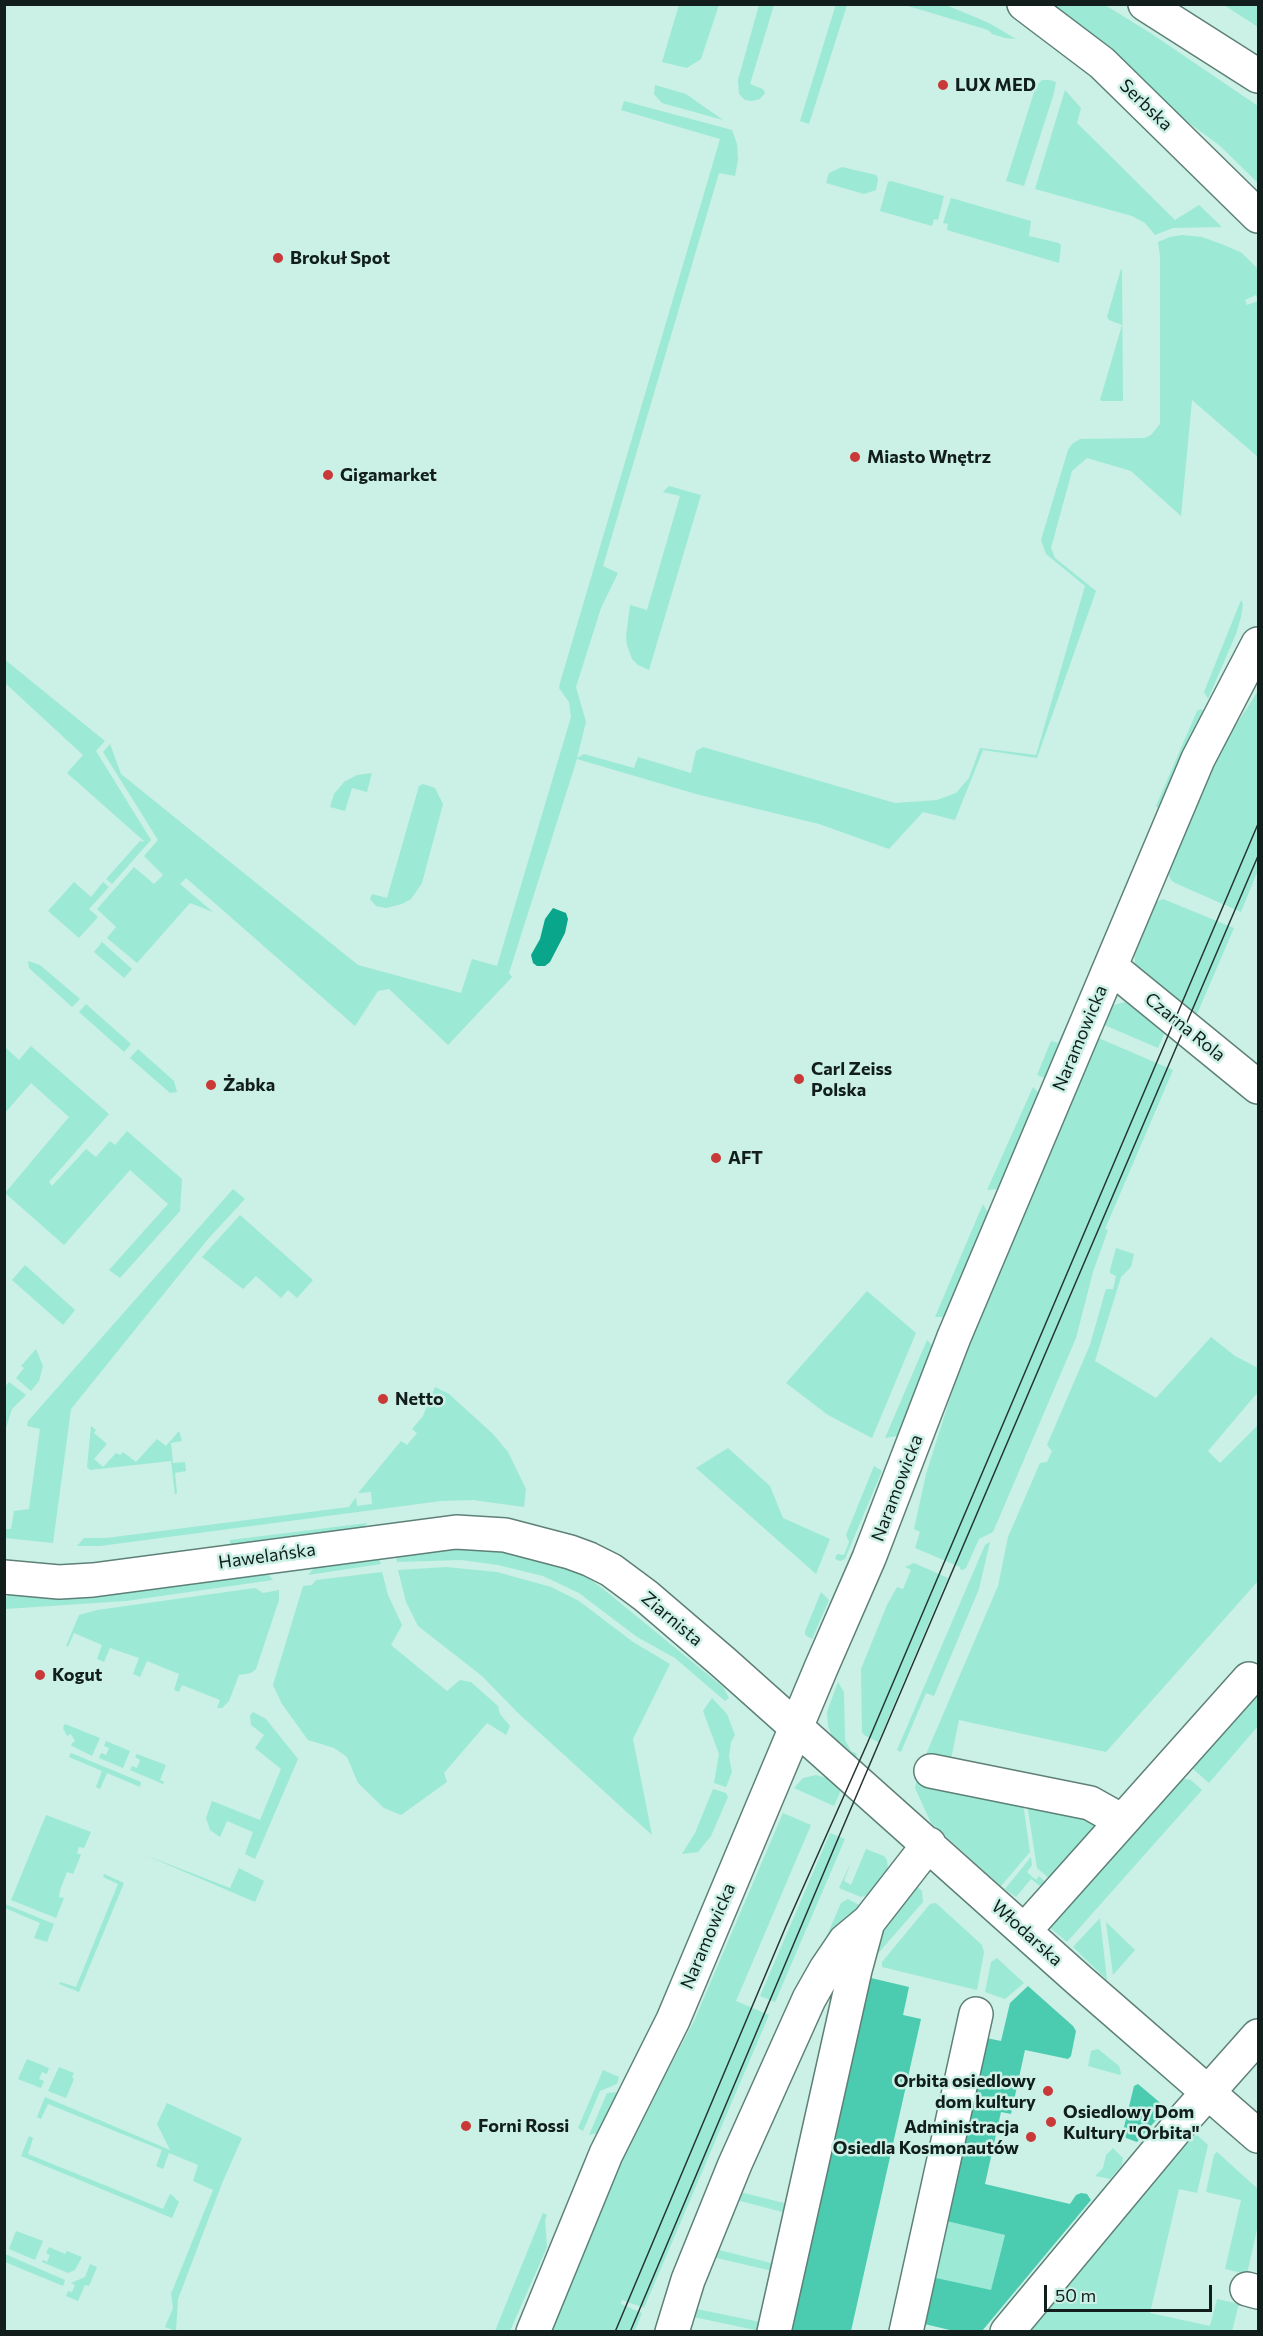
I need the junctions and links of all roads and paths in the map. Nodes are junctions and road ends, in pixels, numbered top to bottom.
1 (1024, 4) edge
2 (1145, 4) edge
3 (1258, 76) edge
4 (1258, 216) edge
5 (1258, 644) edge
6 (1111, 967) junction
7 (1256, 1085) edge
8 (529, 1540) joint
9 (4, 1576) edge
10 (1254, 1674) edge
11 (796, 1728) junction
12 (931, 1770) dead end
13 (1122, 1821) junction
14 (929, 1844) junction
15 (869, 1921) junction
16 (1025, 1930) junction
17 (976, 2014) dead end
18 (1258, 2036) edge
19 (1208, 2093) junction
20 (1258, 2136) edge
21 (533, 2331) edge
22 (672, 2331) edge
23 (774, 2331) edge
24 (906, 2331) edge
25 (1006, 2331) edge

1 - 4 street, Serbska
2 - 3 street
5 - 6 street, Naramowicka
6 - 7 street, Czarna Rola
6 - 11 street, Naramowicka
8 - 9 street, Hawelańska
8 - 11 street, Ziarnista
10 - 13 street
11 - 14 street, Włodarska
11 - 21 street, Naramowicka
12 - 13 street
13 - 16 street
14 - 15 street
14 - 16 street, Włodarska
15 - 22 street
15 - 23 street
16 - 19 street, Włodarska
17 - 24 street
18 - 19 street
19 - 20 street, Włodarska
19 - 25 street

